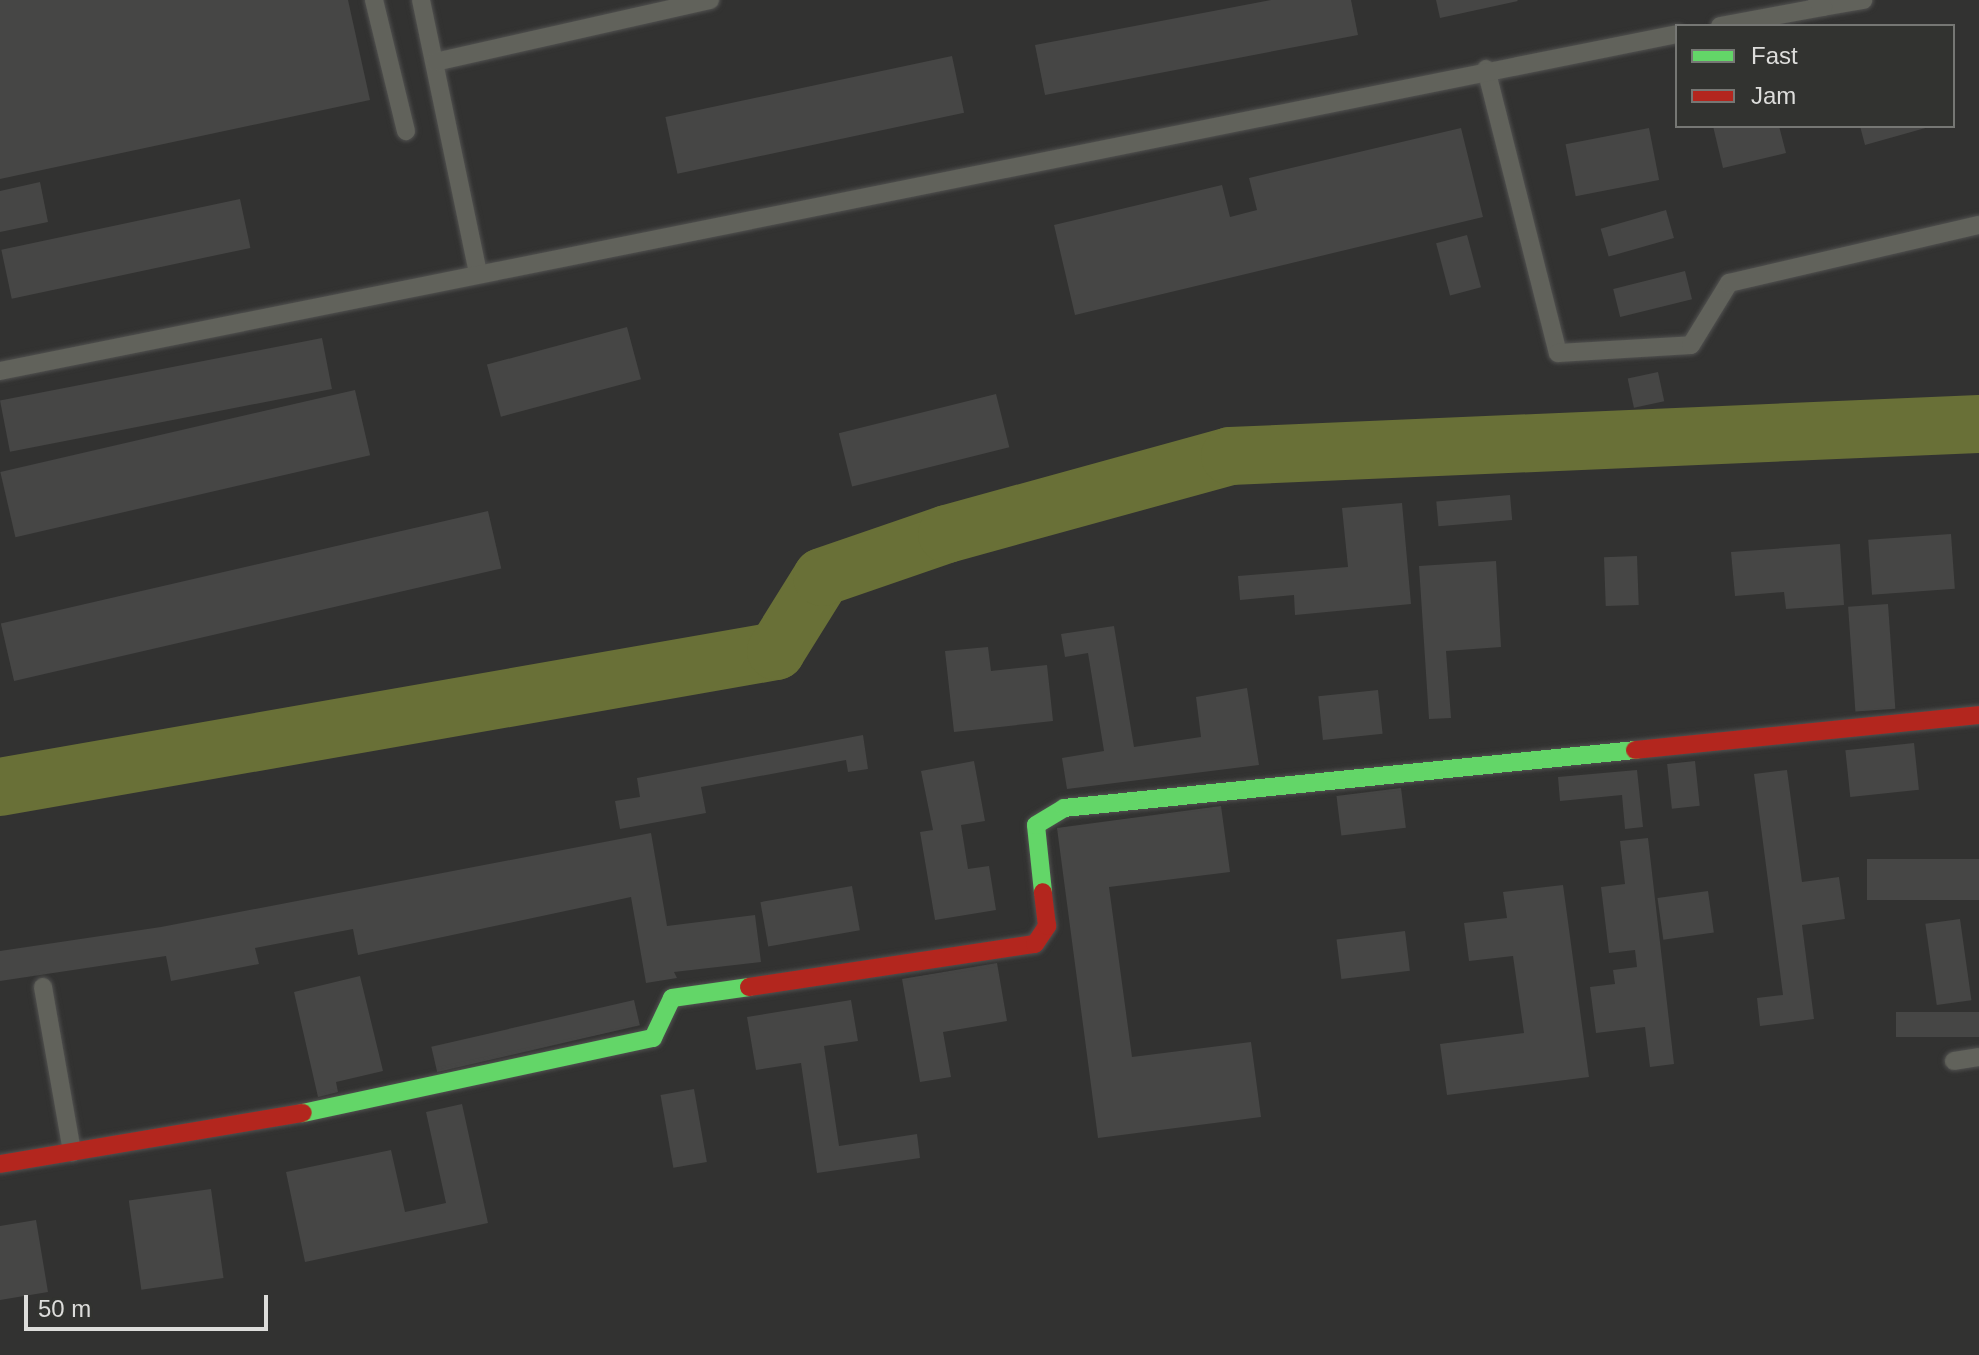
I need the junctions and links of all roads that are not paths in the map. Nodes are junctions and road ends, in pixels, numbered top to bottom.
1 (374, 0) edge
2 (421, 0) edge
3 (710, 0) edge
4 (1863, 0) edge
5 (1820, 4) edge
6 (1729, 24) edge
7 (1675, 34) edge
8 (435, 62) junction
9 (1486, 69) junction
10 (406, 131) dead end
11 (1979, 225) edge
12 (478, 274) junction
13 (0, 371) edge
14 (1979, 715) edge
15 (43, 987) dead end
16 (1979, 1057) edge
17 (1954, 1061) dead end
18 (72, 1152) junction
19 (0, 1164) edge

1 - 10 lane
2 - 8 lane
3 - 8 lane
4 - 5 lane
5 - 6 lane
7 - 9 lane
8 - 12 lane
9 - 11 lane
9 - 12 lane
12 - 13 lane
14 - 18 street
15 - 18 lane
16 - 17 lane
18 - 19 street

